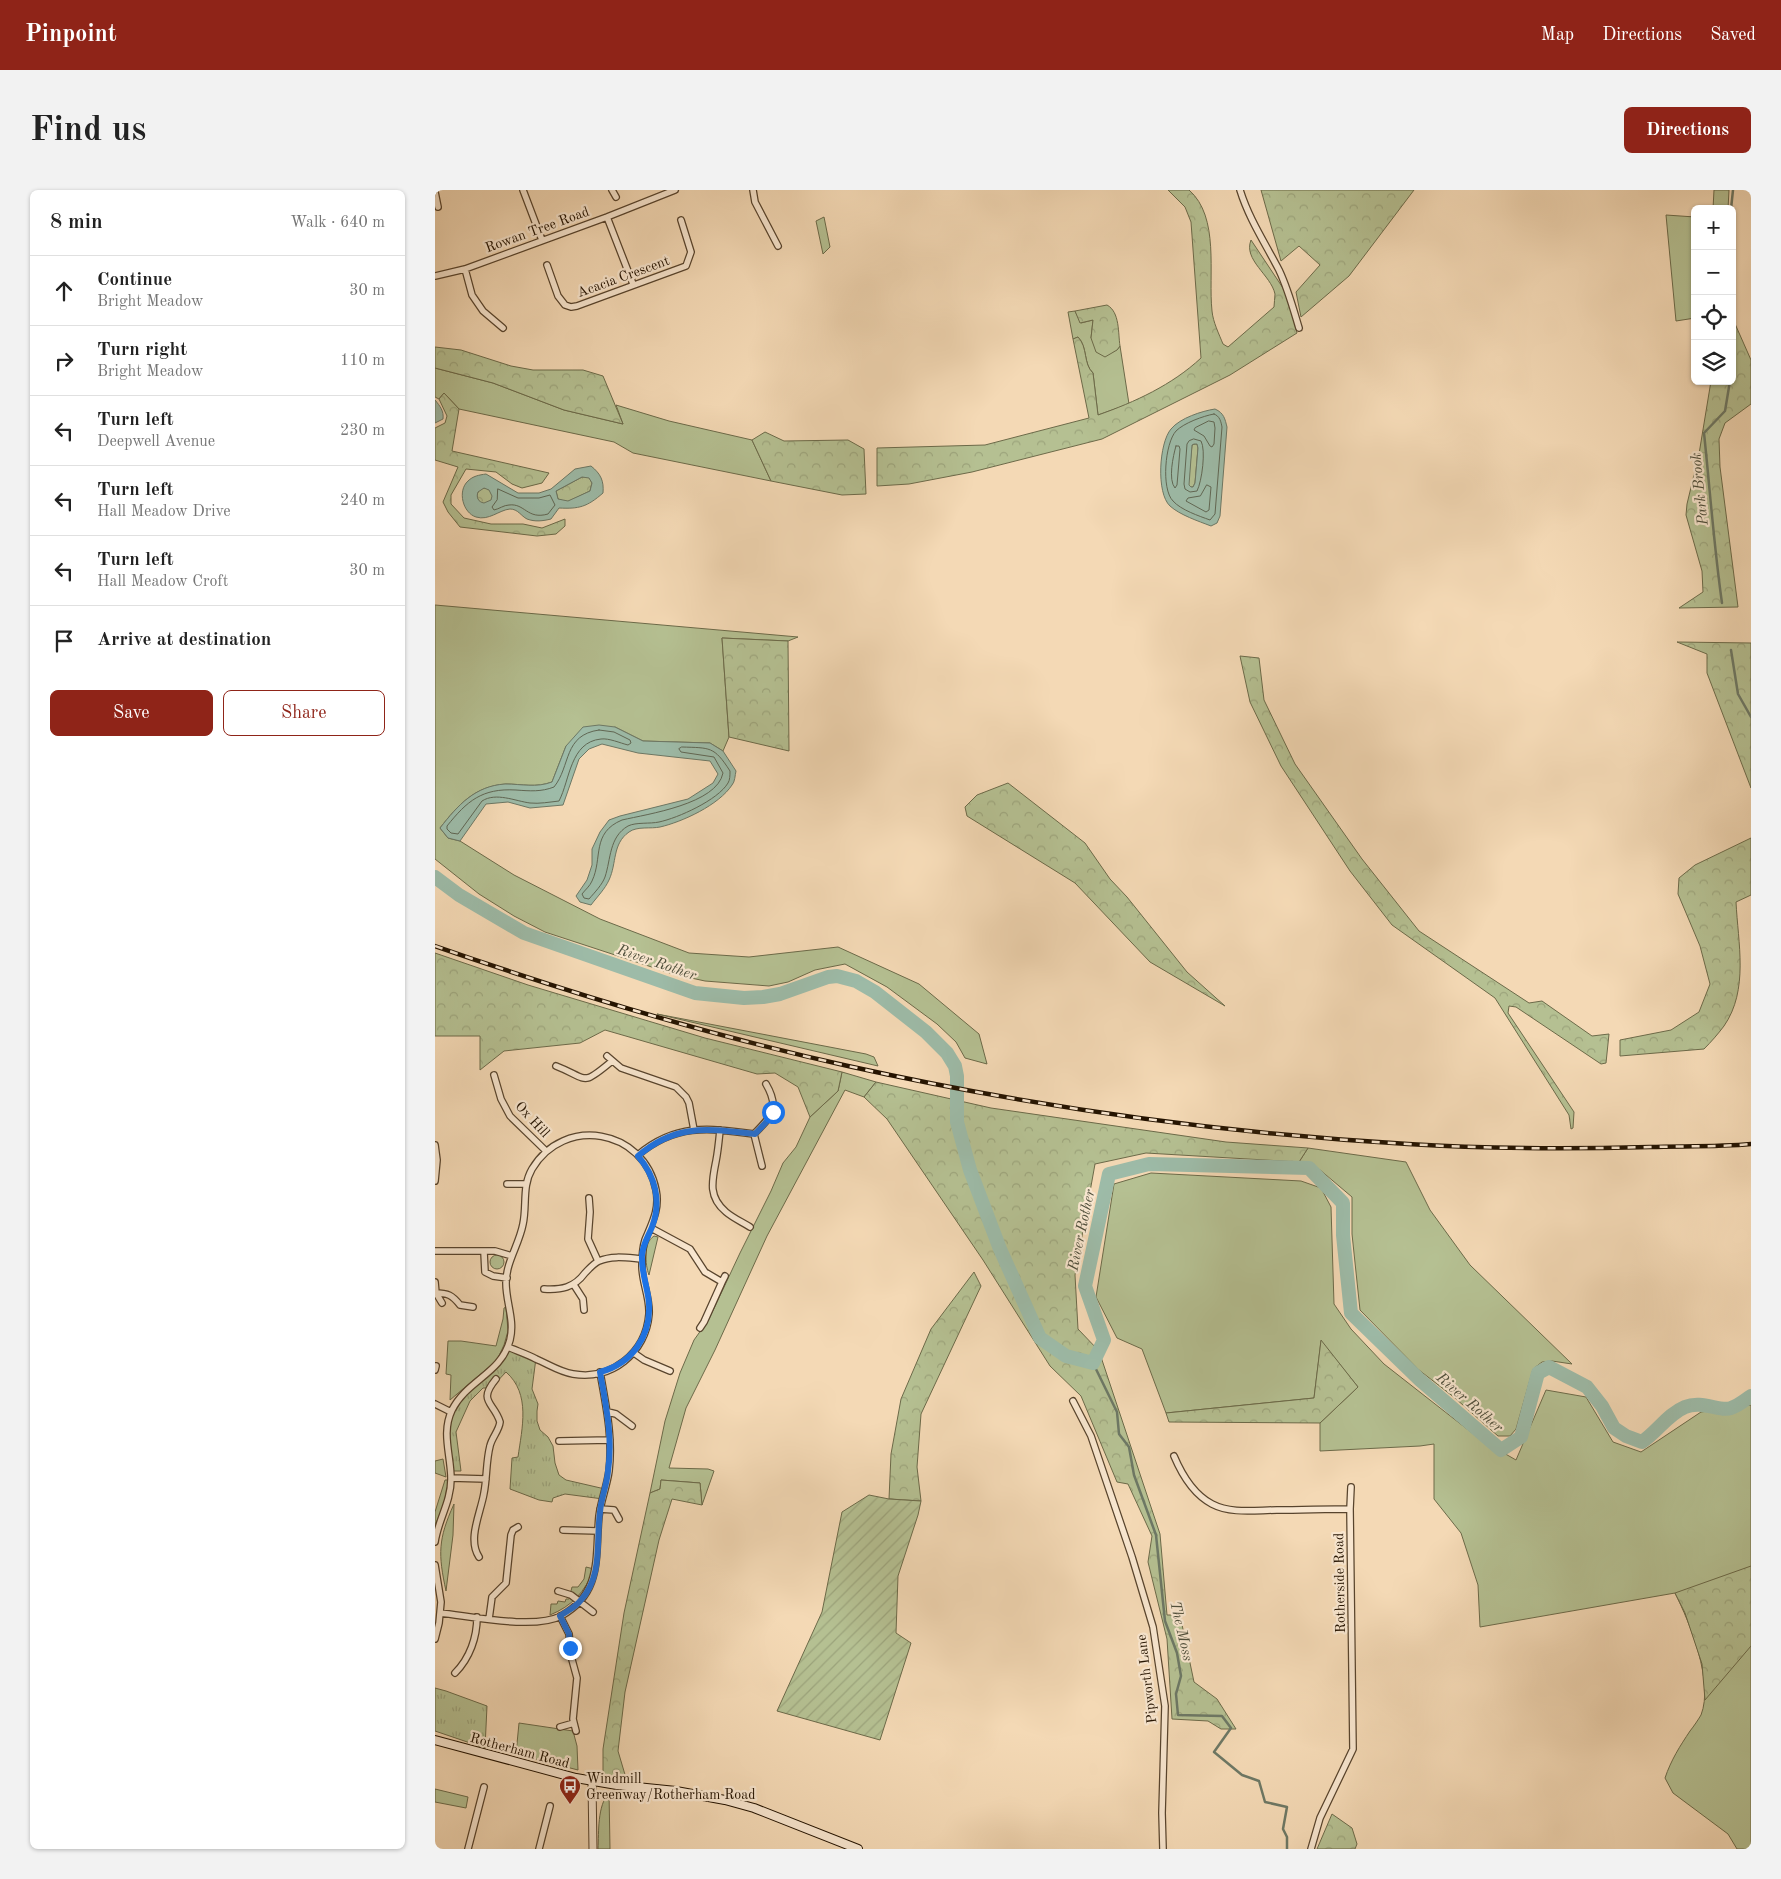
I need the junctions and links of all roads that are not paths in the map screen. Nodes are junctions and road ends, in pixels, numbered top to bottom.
1 (523, 190) edge
2 (613, 190) edge
3 (675, 190) edge
4 (753, 190) edge
5 (1240, 190) edge
6 (435, 192) edge
7 (616, 197) dead end
8 (438, 207) dead end
9 (607, 218) junction
10 (681, 220) dead end
11 (542, 240) junction
12 (778, 246) dead end
13 (547, 265) dead end
14 (465, 269) junction
15 (435, 276) edge
16 (633, 284) junction
17 (503, 328) dead end
18 (1299, 328) dead end
19 (607, 1056) dead end
20 (612, 1061) junction
21 (555, 1066) dead end
22 (494, 1075) dead end
23 (765, 1084) dead end
24 (694, 1130) junction
25 (719, 1130) junction
26 (755, 1134) junction
27 (435, 1145) edge
28 (546, 1151) junction
29 (638, 1156) junction
30 (761, 1166) dead end
31 (435, 1180) edge
32 (507, 1184) dead end
33 (526, 1184) junction
34 (589, 1198) dead end
35 (750, 1227) dead end
36 (651, 1228) junction
37 (435, 1251) edge
38 (484, 1252) junction
39 (512, 1256) junction
40 (642, 1259) junction
41 (598, 1261) junction
42 (725, 1276) dead end
43 (507, 1278) junction
44 (435, 1282) edge
45 (722, 1282) junction
46 (574, 1285) junction
47 (544, 1289) dead end
48 (436, 1293) edge
49 (442, 1303) dead end
50 (473, 1307) dead end
51 (584, 1310) dead end
52 (700, 1328) dead end
53 (508, 1347) junction
54 (634, 1353) junction
55 (670, 1371) dead end
56 (600, 1372) junction
57 (496, 1379) dead end
58 (1073, 1400) dead end
59 (435, 1404) edge
60 (451, 1412) junction
61 (608, 1412) junction
62 (632, 1426) dead end
63 (559, 1440) dead end
64 (610, 1440) junction
65 (1174, 1456) dead end
66 (451, 1478) junction
67 (485, 1479) junction
68 (1351, 1487) dead end
69 (600, 1509) junction
70 (1351, 1509) junction
71 (619, 1519) dead end
72 (518, 1528) dead end
73 (563, 1530) dead end
74 (598, 1531) junction
75 (435, 1539) edge
76 (479, 1557) dead end
77 (435, 1565) edge
78 (558, 1591) dead end
79 (580, 1602) junction
80 (593, 1612) dead end
81 (440, 1613) junction
82 (560, 1616) junction
83 (477, 1617) junction
84 (489, 1619) junction
85 (435, 1639) edge
86 (455, 1673) dead end
87 (574, 1723) junction
88 (560, 1727) dead end
89 (576, 1731) dead end
90 (435, 1740) edge
91 (592, 1782) junction
92 (484, 1786) dead end
93 (550, 1806) dead end
94 (468, 1849) edge
95 (539, 1849) edge
96 (593, 1849) edge
97 (858, 1849) edge
98 (1163, 1849) edge
99 (1311, 1849) edge

1 - 11 street
2 - 7 street
3 - 9 street, Rowan Tree Road
4 - 12 street
5 - 18 street
6 - 8 street
9 - 11 street, Rowan Tree Road
9 - 16 street
10 - 16 street, Acacia Crescent
11 - 14 street, Rowan Tree Road
13 - 16 street, Acacia Crescent
14 - 15 street, Rowan Tree Road
14 - 17 street
19 - 20 street
20 - 21 street
20 - 24 street
22 - 28 street, Ox Hill
23 - 26 street
24 - 25 street
24 - 29 street
25 - 26 street
25 - 35 street
26 - 30 street
27 - 31 street
28 - 29 street
28 - 33 street
29 - 36 street
32 - 33 street
33 - 39 street
34 - 41 street
36 - 40 street
36 - 45 street
37 - 38 street
38 - 39 street
38 - 43 street
39 - 43 street
40 - 41 street
40 - 54 street
41 - 46 street
42 - 45 street
43 - 53 street
44 - 48 street
45 - 52 street
46 - 47 street
46 - 51 street
48 - 49 street
48 - 50 street
53 - 56 street
53 - 60 street
54 - 55 street
54 - 56 street
56 - 61 street
57 - 67 street
58 - 98 street, Pipworth Lane
59 - 60 street
60 - 66 street
61 - 62 street
61 - 64 street
63 - 64 street
64 - 69 street
65 - 70 street
66 - 67 street
66 - 75 street
67 - 76 street
68 - 70 street, Rotherside Road
69 - 71 street
69 - 74 street
70 - 99 street, Rotherside Road
72 - 84 street
73 - 74 street
74 - 79 street
77 - 81 street
78 - 79 street
79 - 80 street
79 - 82 street
81 - 83 street
81 - 85 street
82 - 84 street
82 - 87 street
83 - 84 street
83 - 86 street
87 - 88 street
87 - 89 street
90 - 91 main road, Rotherham Road
91 - 96 street
91 - 97 main road, Rotherham Road
92 - 94 street
93 - 95 street

